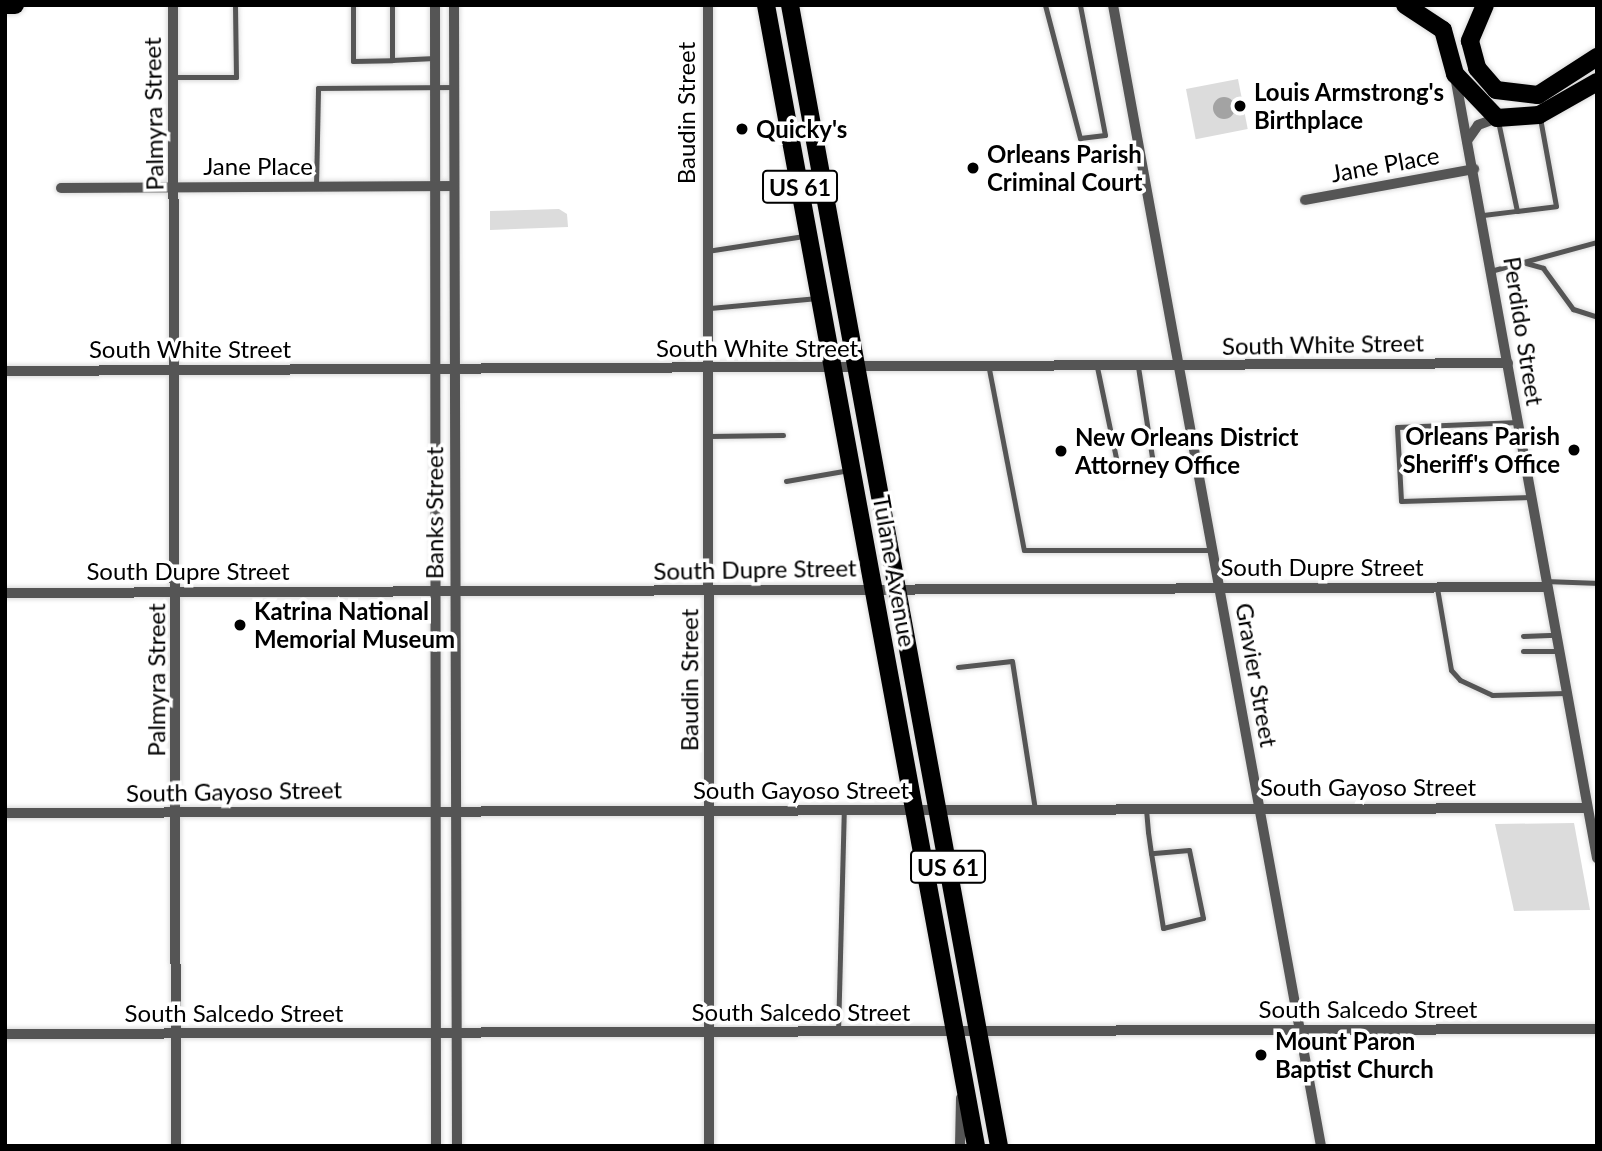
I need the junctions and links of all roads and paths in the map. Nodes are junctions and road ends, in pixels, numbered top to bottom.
1 (5, 5) edge
2 (15, 5) edge
3 (173, 5) edge
4 (235, 5) edge
5 (353, 5) edge
6 (392, 5) edge
7 (435, 5) edge
8 (454, 5) edge
9 (708, 5) edge
10 (766, 5) edge
11 (790, 5) edge
12 (1045, 5) edge
13 (1080, 5) edge
14 (1113, 5) edge
15 (1405, 5) edge
16 (1485, 5) edge
17 (1597, 57) edge
18 (435, 58) junction
19 (392, 60) junction
20 (1455, 74) junction
21 (174, 77) junction
22 (1597, 82) edge
23 (435, 86) junction
24 (454, 87) junction
25 (1539, 115) junction
26 (1497, 118) junction
27 (1467, 141) junction
28 (1474, 169) junction
29 (435, 186) junction
30 (454, 186) junction
31 (316, 187) junction
32 (61, 188) dead end
33 (175, 188) junction
34 (1305, 200) dead end
35 (1517, 211) junction
36 (1483, 215) junction
37 (808, 235) junction
38 (1597, 243) edge
39 (707, 251) junction
40 (1523, 262) junction
41 (1494, 270) junction
42 (820, 298) junction
43 (706, 309) junction
44 (1597, 317) edge
45 (1508, 363) junction
46 (1139, 367) junction
47 (1180, 367) junction
48 (706, 368) junction
49 (1097, 368) junction
50 (176, 369) junction
51 (435, 369) junction
52 (989, 369) junction
53 (455, 370) junction
54 (834, 370) junction
55 (857, 370) junction
56 (5, 371) edge
57 (1518, 422) junction
58 (783, 435) dead end
59 (708, 436) junction
60 (852, 470) junction
61 (786, 481) dead end
62 (1531, 497) junction
63 (1213, 550) junction
64 (1597, 583) edge
65 (1547, 584) junction
66 (874, 588) junction
67 (897, 588) junction
68 (1437, 588) junction
69 (1220, 589) junction
70 (710, 591) junction
71 (177, 592) junction
72 (435, 592) junction
73 (456, 592) junction
74 (5, 593) edge
75 (1556, 635) junction
76 (1523, 636) dead end
77 (1523, 651) dead end
78 (1559, 651) junction
79 (958, 667) dead end
80 (1566, 693) junction
81 (1260, 808) junction
82 (1592, 808) edge
83 (456, 809) junction
84 (938, 809) junction
85 (1035, 809) junction
86 (1146, 809) junction
87 (435, 810) junction
88 (709, 811) junction
89 (844, 811) junction
90 (915, 811) junction
91 (5, 813) edge
92 (176, 813) junction
93 (1151, 853) junction
94 (1597, 858) edge
95 (1597, 1029) edge
96 (1300, 1030) junction
97 (436, 1033) junction
98 (456, 1033) junction
99 (709, 1033) junction
100 (838, 1033) junction
101 (956, 1033) junction
102 (5, 1034) edge
103 (176, 1034) junction
104 (979, 1034) junction
105 (962, 1070) junction
106 (176, 1146) edge
107 (436, 1146) edge
108 (457, 1146) edge
109 (709, 1146) edge
110 (960, 1146) edge
111 (976, 1146) edge
112 (999, 1146) edge
113 (1321, 1146) edge

1 - 2 main road
3 - 21 street, Palmyra Street
4 - 21 lane
5 - 19 lane
6 - 19 lane
7 - 18 street, Banks Street
8 - 24 street, Banks Street
9 - 39 street, Baudin Street
10 - 37 main road, Tulane Avenue / US 61
11 - 55 main road, Tulane Avenue / US 61
12 - 13 lane
14 - 47 street, Gravier Street
15 - 20 main road
16 - 17 main road
18 - 19 lane
18 - 23 street, Banks Street
20 - 26 main road
20 - 27 street, Perdido Street
21 - 33 street, Palmyra Street
22 - 25 main road
23 - 24 lane
23 - 29 street, Banks Street
23 - 31 lane
24 - 30 street, Banks Street
25 - 26 main road
25 - 35 lane
26 - 27 street
26 - 35 lane
27 - 28 street, Perdido Street
28 - 34 street, Jane Place
28 - 36 street, Perdido Street
29 - 30 street, Jane Place
29 - 31 street, Jane Place
29 - 51 street, Banks Street
30 - 53 street, Banks Street
31 - 33 street, Jane Place
32 - 33 street, Jane Place
33 - 50 street, Palmyra Street
35 - 36 lane
36 - 41 street, Perdido Street
37 - 39 lane
37 - 42 main road, Tulane Avenue / US 61
38 - 40 lane
39 - 43 street, Baudin Street
40 - 41 lane
40 - 44 lane
41 - 45 street, Perdido Street
42 - 43 lane
42 - 54 main road, Tulane Avenue / US 61
43 - 48 street, Baudin Street
45 - 47 street, South White Street
45 - 57 street, Perdido Street
46 - 47 street, South White Street
46 - 49 street, South White Street
46 - 49 lane
47 - 63 street, Gravier Street
48 - 53 street, South White Street
48 - 54 street, South White Street
48 - 59 street, Baudin Street
49 - 52 street, South White Street
50 - 51 street, South White Street
50 - 56 street, South White Street
50 - 71 street, Palmyra Street
51 - 53 street, South White Street
51 - 72 street, Banks Street
52 - 55 street, South White Street
52 - 63 lane
53 - 73 street, Banks Street
54 - 55 street, South White Street
54 - 60 main road, Tulane Avenue / US 61
55 - 67 main road, Tulane Avenue / US 61
57 - 62 street, Perdido Street
57 - 62 lane
58 - 59 lane
59 - 70 street, Baudin Street
60 - 61 lane
60 - 66 main road, Tulane Avenue / US 61
62 - 65 street, Perdido Street
63 - 69 street, Gravier Street
64 - 65 lane
65 - 68 street, South Dupre Street
65 - 75 street, Perdido Street
66 - 67 street, South Dupre Street
66 - 70 street, South Dupre Street
66 - 90 main road, Tulane Avenue / US 61
67 - 69 street, South Dupre Street
67 - 84 main road, Tulane Avenue / US 61
68 - 69 street, South Dupre Street
68 - 80 lane
69 - 81 street, Gravier Street
70 - 73 street, South Dupre Street
70 - 88 street, Baudin Street
71 - 72 street, South Dupre Street
71 - 74 street, South Dupre Street
71 - 92 street, Palmyra Street
72 - 73 street, South Dupre Street
72 - 87 street, Banks Street
73 - 83 street, Banks Street
75 - 76 lane
75 - 78 street, Perdido Street
77 - 78 lane
78 - 80 street, Perdido Street
79 - 85 lane
80 - 82 street, Perdido Street
81 - 82 street, South Gayoso Street
81 - 86 street, South Gayoso Street
81 - 96 street, Gravier Street
82 - 94 street, Perdido Street
83 - 87 street, South Gayoso Street
83 - 88 street, South Gayoso Street
83 - 98 street, Banks Street
84 - 85 street, South Gayoso Street
84 - 90 street, South Gayoso Street
84 - 104 main road, Tulane Avenue / US 61
85 - 86 street, South Gayoso Street
86 - 93 lane
87 - 92 street, South Gayoso Street
87 - 97 street, Banks Street
88 - 89 street, South Gayoso Street
88 - 99 street, Baudin Street
89 - 90 street, South Gayoso Street
89 - 100 lane
90 - 101 main road, Tulane Avenue / US 61
91 - 92 street, South Gayoso Street
92 - 103 street, Palmyra Street
93 - 93 lane
95 - 96 street, South Salcedo Street
96 - 104 street, South Salcedo Street
96 - 113 street, Gravier Street
97 - 98 street, South Salcedo Street
97 - 103 street, South Salcedo Street
97 - 107 street, Banks Street
98 - 99 street, South Salcedo Street
98 - 108 street, Banks Street
99 - 100 street, South Salcedo Street
99 - 109 street, Baudin Street
100 - 101 street, South Salcedo Street
101 - 104 street, South Salcedo Street
101 - 105 main road, Tulane Avenue / US 61
102 - 103 street, South Salcedo Street
103 - 106 street, Palmyra Street
104 - 112 main road, Tulane Avenue / US 61
105 - 110 street
105 - 111 main road, Tulane Avenue / US 61

